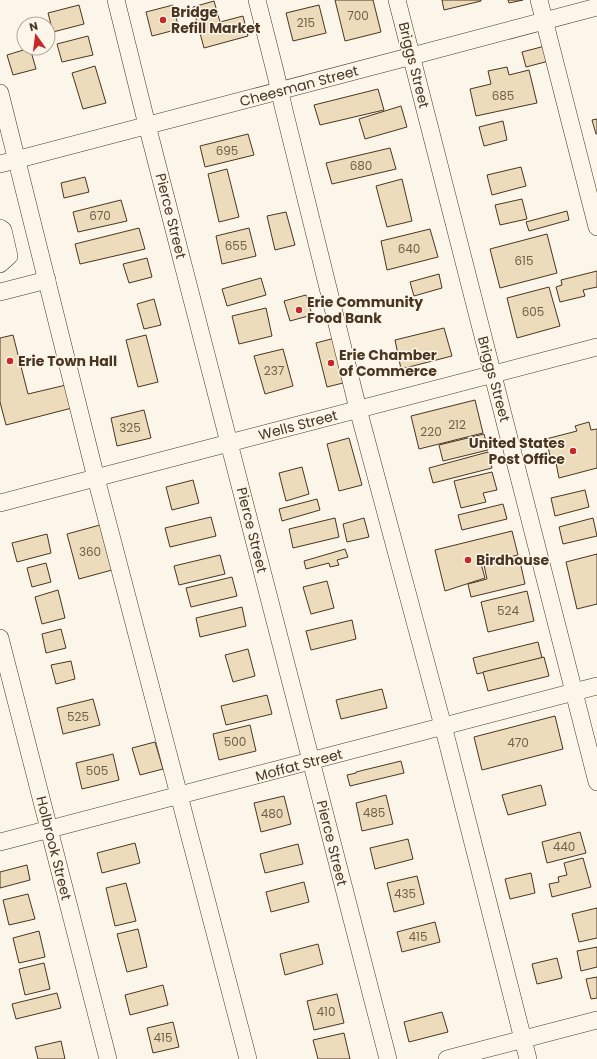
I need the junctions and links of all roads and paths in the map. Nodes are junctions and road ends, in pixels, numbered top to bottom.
1 (116, 0) edge
2 (256, 0) edge
3 (397, 0) edge
4 (539, 0) edge
5 (597, 7) edge
6 (544, 21) junction
7 (412, 56) junction
8 (280, 91) junction
9 (0, 93) edge
10 (147, 125) junction
11 (17, 159) junction
12 (0, 164) edge
13 (597, 226) edge
14 (0, 228) edge
15 (0, 264) edge
16 (46, 280) junction
17 (0, 292) edge
18 (597, 347) edge
19 (493, 374) junction
20 (358, 409) junction
21 (229, 443) junction
22 (96, 478) junction
23 (0, 503) edge
24 (0, 638) edge
25 (597, 686) edge
26 (574, 693) junction
27 (442, 727) junction
28 (311, 762) junction
29 (597, 782) edge
30 (179, 796) junction
31 (49, 830) junction
32 (0, 842) edge
33 (597, 1020) edge
34 (523, 1039) junction
35 (108, 1059) edge
36 (248, 1059) edge
37 (388, 1059) edge
38 (447, 1059) edge
39 (528, 1059) edge

1 - 10 street, Pierce Street
2 - 8 street
3 - 7 street, Briggs Street
4 - 6 street
5 - 6 street, Cheesman Street
6 - 7 street, Cheesman Street
6 - 13 street
7 - 8 street, Cheesman Street
7 - 19 street, Briggs Street
8 - 10 street, Cheesman Street
8 - 20 street
9 - 11 street
10 - 11 street, Cheesman Street
10 - 21 street, Pierce Street
11 - 12 street, Cheesman Street
11 - 16 street
14 - 15 street
16 - 17 street
16 - 22 street
18 - 19 street, Wells Street
19 - 20 street, Wells Street
19 - 26 street, Briggs Street
20 - 21 street, Wells Street
20 - 27 street
21 - 22 street, Wells Street
21 - 28 street, Pierce Street
22 - 23 street, Wells Street
22 - 30 street
24 - 31 street, Holbrook Street
25 - 26 street, Moffat Street
26 - 27 street, Moffat Street
26 - 29 street, Briggs Street
27 - 28 street, Moffat Street
27 - 34 street
28 - 30 street, Moffat Street
28 - 37 street, Pierce Street
30 - 31 street, Moffat Street
30 - 36 street
31 - 32 street, Moffat Street
31 - 35 street, Holbrook Street
33 - 34 street
34 - 38 street
34 - 39 street

